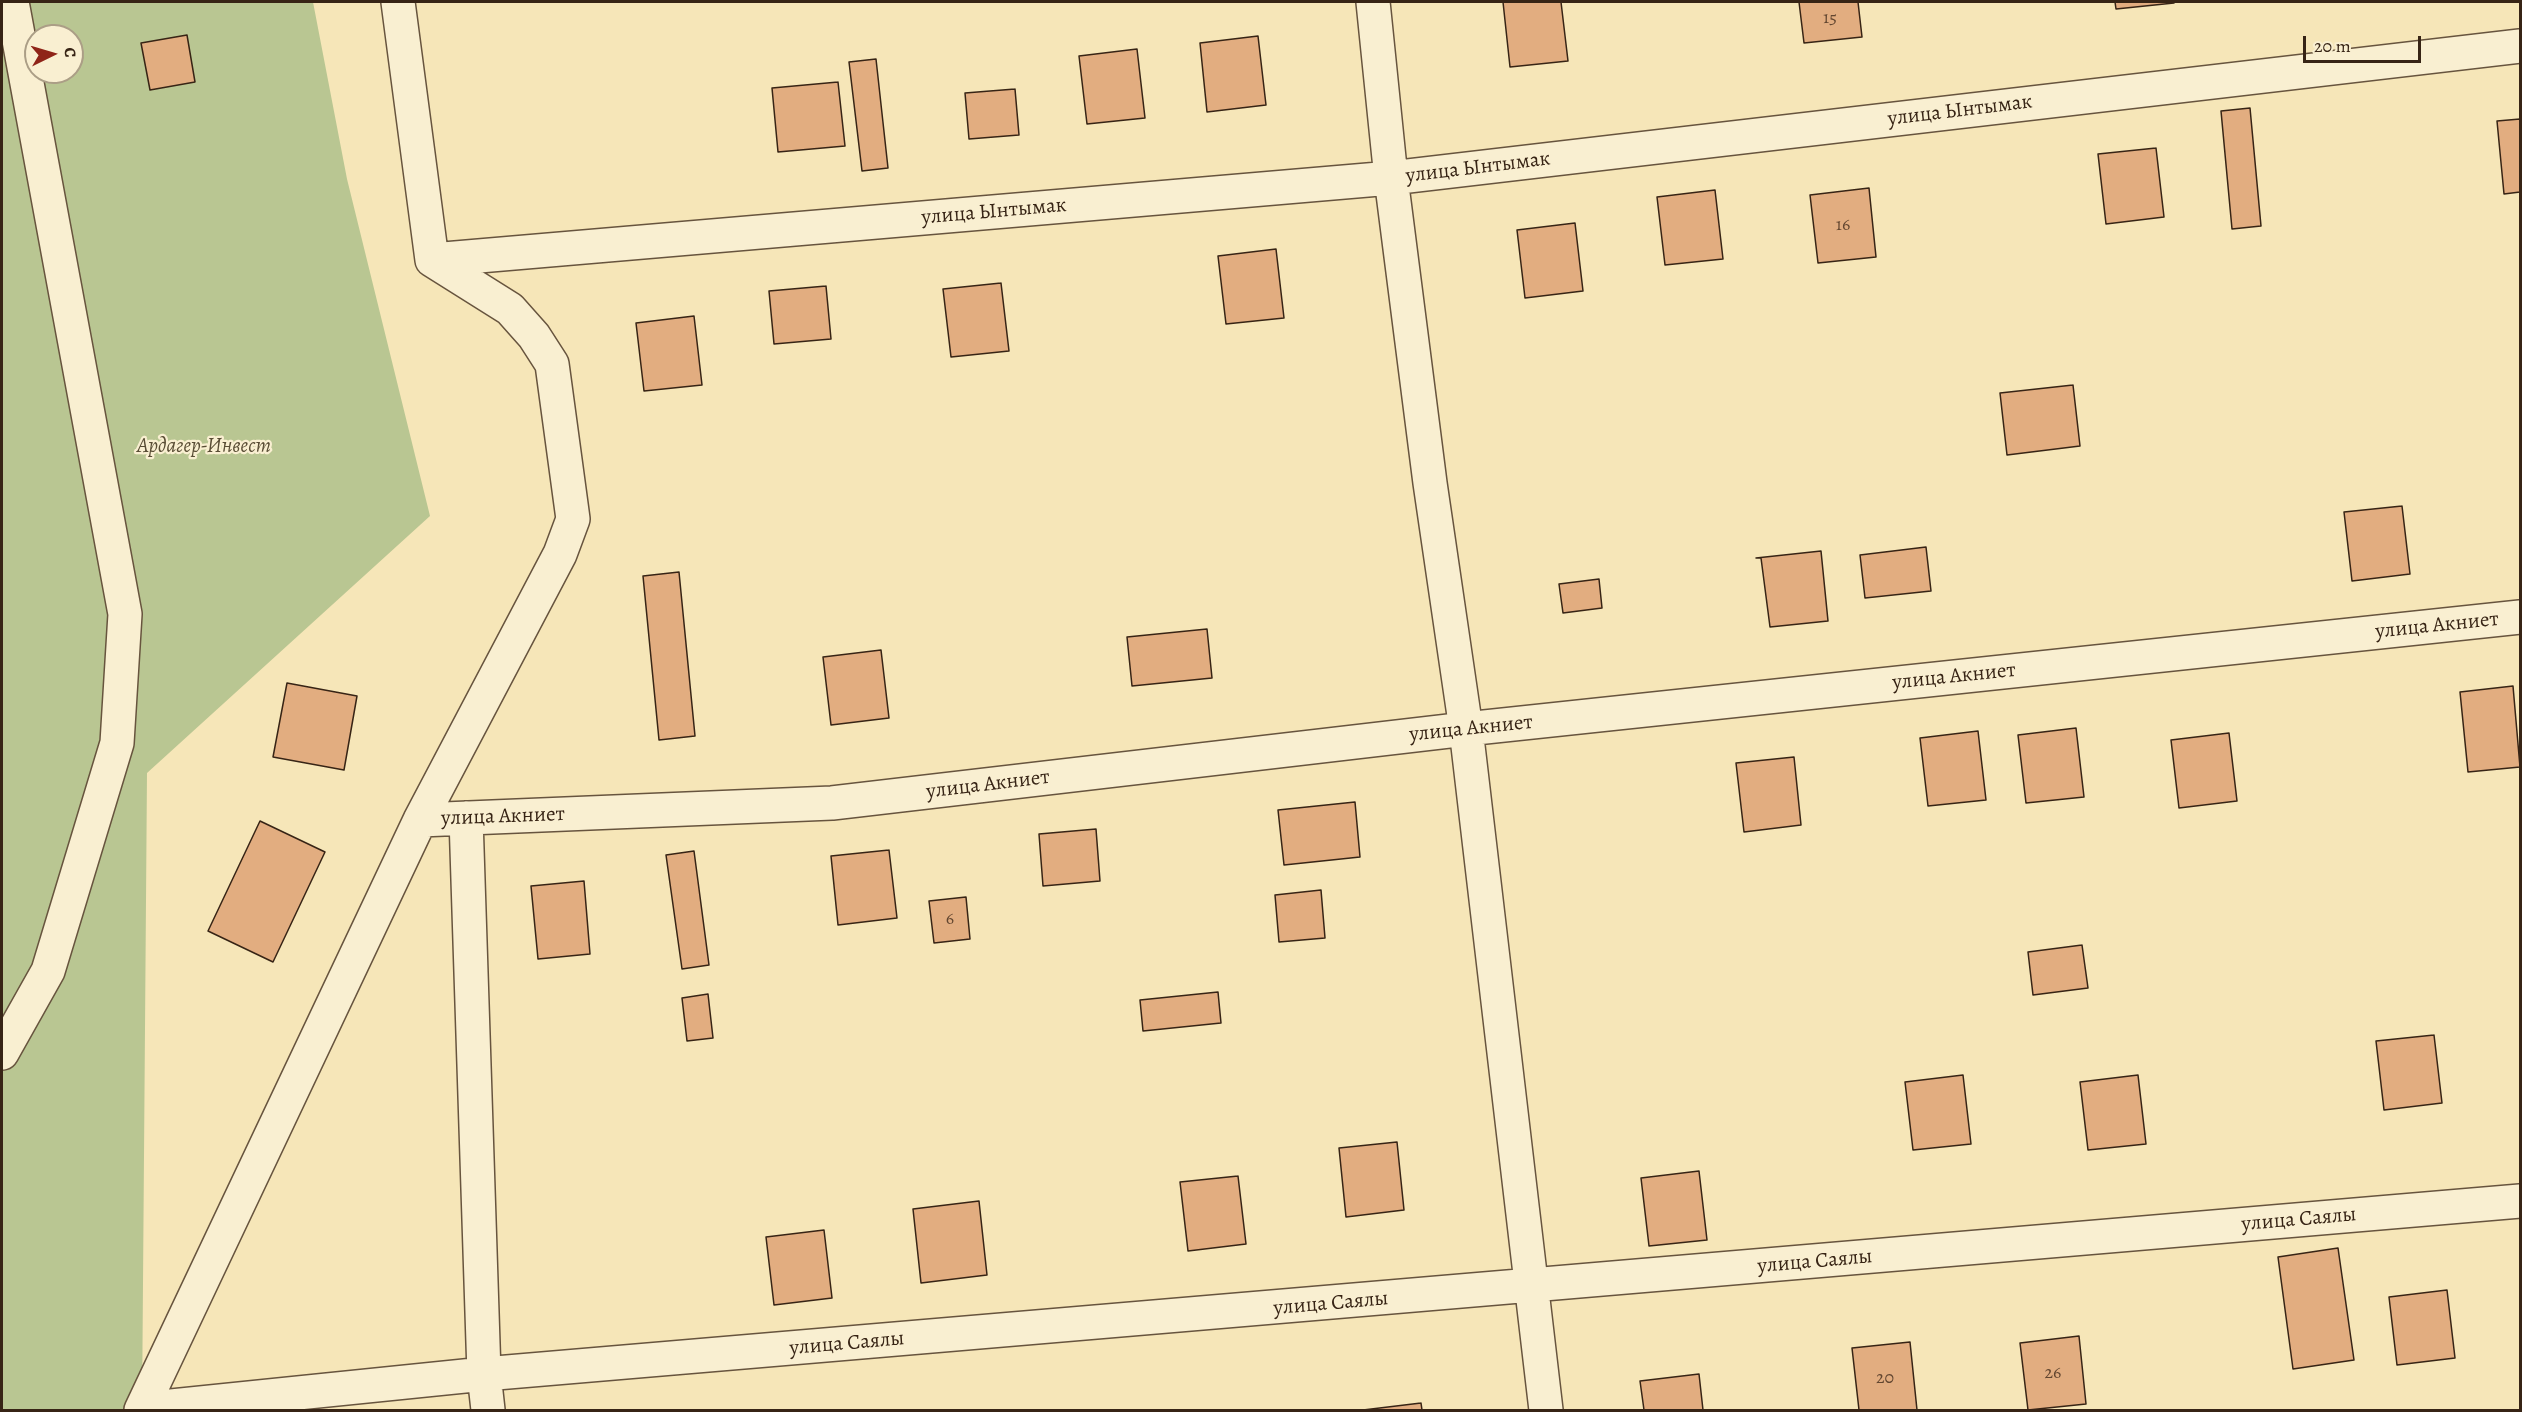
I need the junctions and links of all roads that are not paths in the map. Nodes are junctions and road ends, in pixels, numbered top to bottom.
1 (12, 2) edge
2 (398, 2) edge
3 (1373, 2) edge
4 (2520, 46) edge
5 (1391, 178) junction
6 (432, 260) junction
7 (2520, 617) edge
8 (1466, 729) junction
9 (466, 818) junction
10 (420, 820) junction
11 (2, 1053) edge
12 (2520, 1201) edge
13 (1532, 1287) junction
14 (484, 1374) junction
15 (141, 1410) edge
16 (488, 1410) edge
17 (1546, 1410) edge

1 - 11 street
2 - 6 street
3 - 5 street
4 - 5 street, улица Ынтымак
5 - 6 street, улица Ынтымак
5 - 8 street
6 - 10 street
7 - 8 street, улица Акниет
8 - 9 street, улица Акниет
8 - 13 street
9 - 10 street, улица Акниет
9 - 14 street
10 - 15 street
12 - 13 street, улица Саялы
13 - 14 street, улица Саялы
13 - 17 street
14 - 15 street, улица Саялы
14 - 16 street

